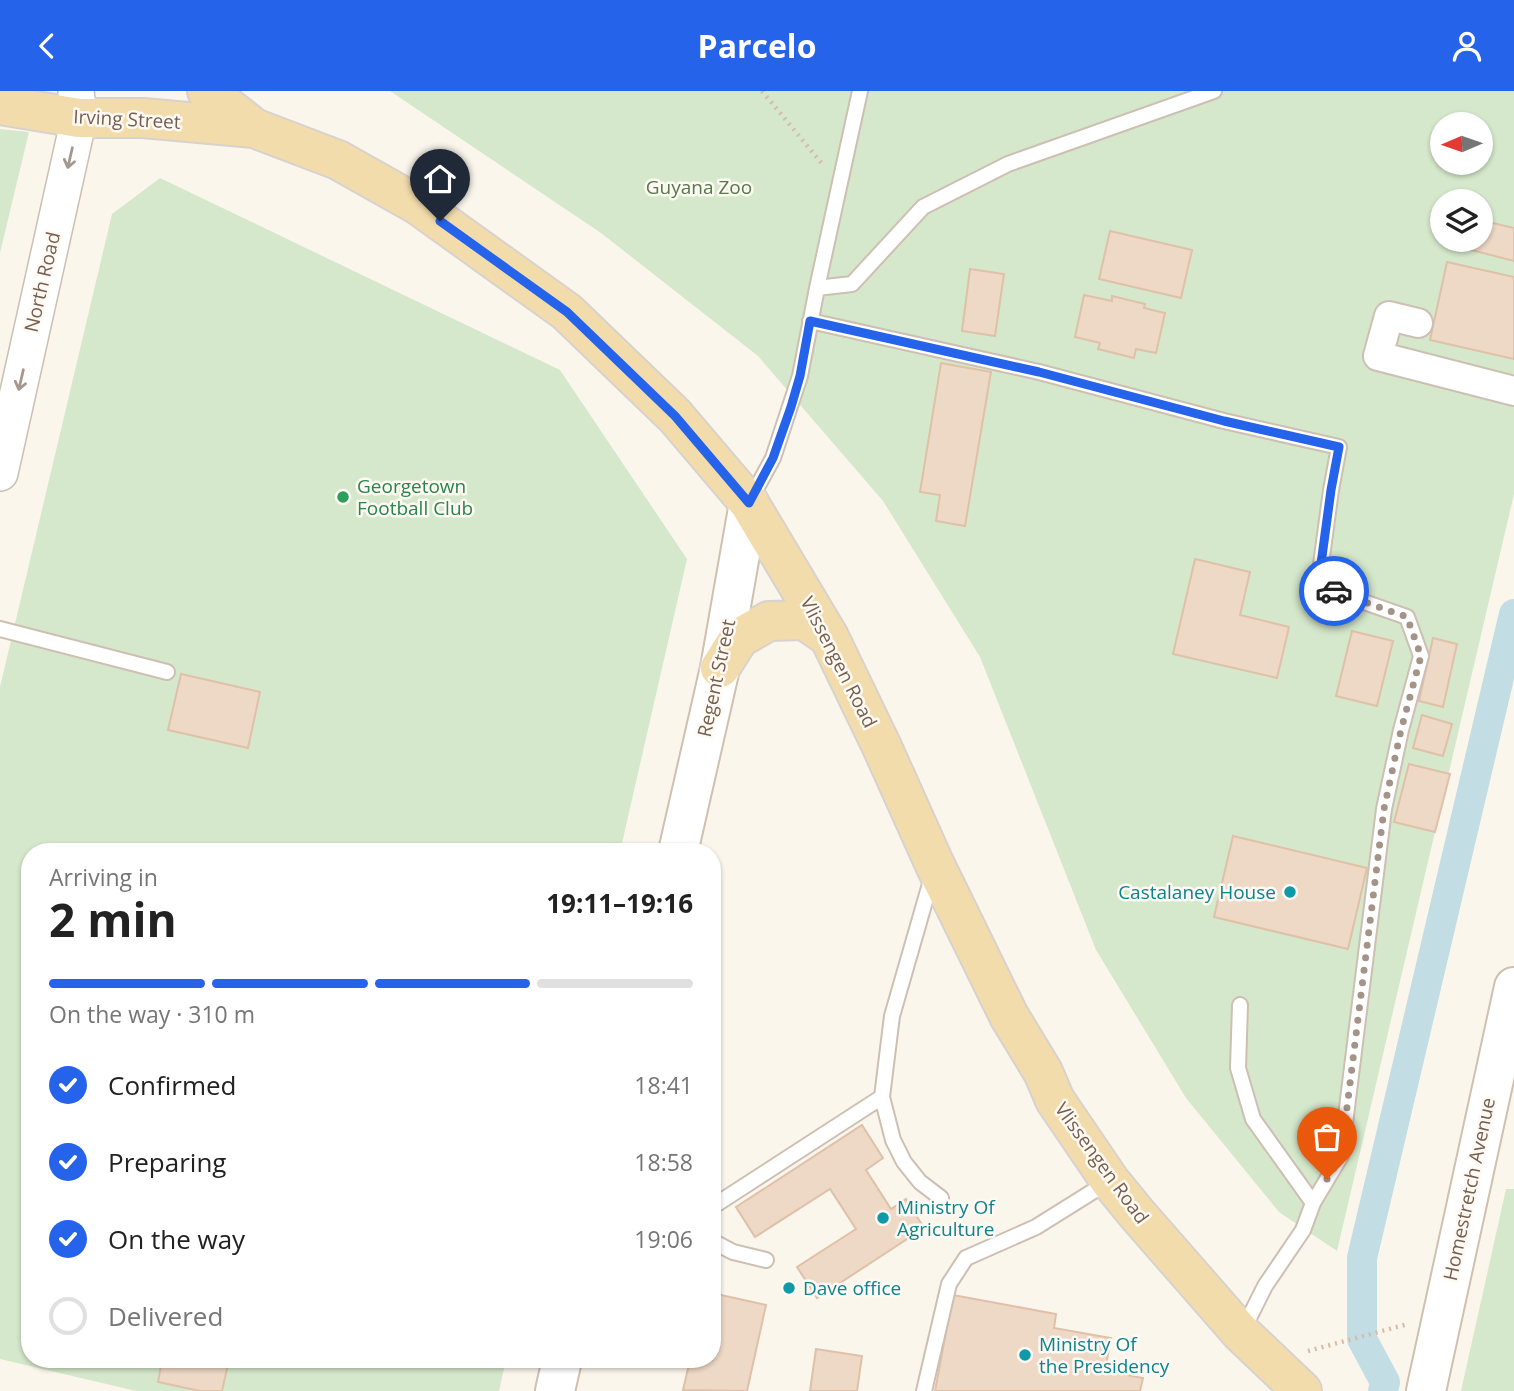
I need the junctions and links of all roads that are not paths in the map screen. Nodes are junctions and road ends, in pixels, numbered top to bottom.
1 (207, 91) edge
2 (860, 91) edge
3 (1214, 91) edge
4 (77, 104) edge
5 (0, 105) edge
6 (254, 128) junction
7 (817, 288) junction
8 (810, 321) junction
9 (1418, 323) dead end
10 (1514, 391) edge
11 (0, 473) edge
12 (749, 503) junction
13 (0, 629) edge
14 (829, 637) junction
15 (720, 669) junction
16 (167, 672) dead end
17 (680, 843) edge
18 (935, 865) junction
19 (1514, 987) edge
20 (1240, 1005) dead end
21 (882, 1097) junction
22 (1110, 1181) junction
23 (941, 1198) dead end
24 (721, 1201) edge
25 (1313, 1203) junction
26 (721, 1246) edge
27 (766, 1260) dead end
28 (1241, 1333) junction
29 (560, 1368) edge
30 (555, 1391) edge
31 (924, 1391) edge
32 (1302, 1391) edge
33 (1426, 1391) edge

1 - 6 main road, Vlissengen Road
2 - 7 lane
3 - 7 lane
4 - 5 main road, Irving Street
4 - 6 main road, Irving Street
4 -> 11 street, North Road
6 - 12 main road, Vlissengen Road
7 - 8 lane
8 - 12 lane
8 - 25 lane
9 - 10 street
12 - 14 main road, Vlissengen Road
12 - 15 main road, Regent Street
13 - 16 lane
14 - 15 main road
14 - 18 main road, Vlissengen Road
15 - 17 main road, Regent Street
18 - 21 lane
18 - 22 main road, Vlissengen Road
19 - 33 main road, Homestretch Avenue
20 - 25 lane
21 - 23 lane
21 - 24 lane
22 - 28 main road, Vlissengen Road
22 - 31 lane
25 - 28 lane
26 - 27 lane
28 - 32 main road, Vlissengen Road
29 - 30 main road

